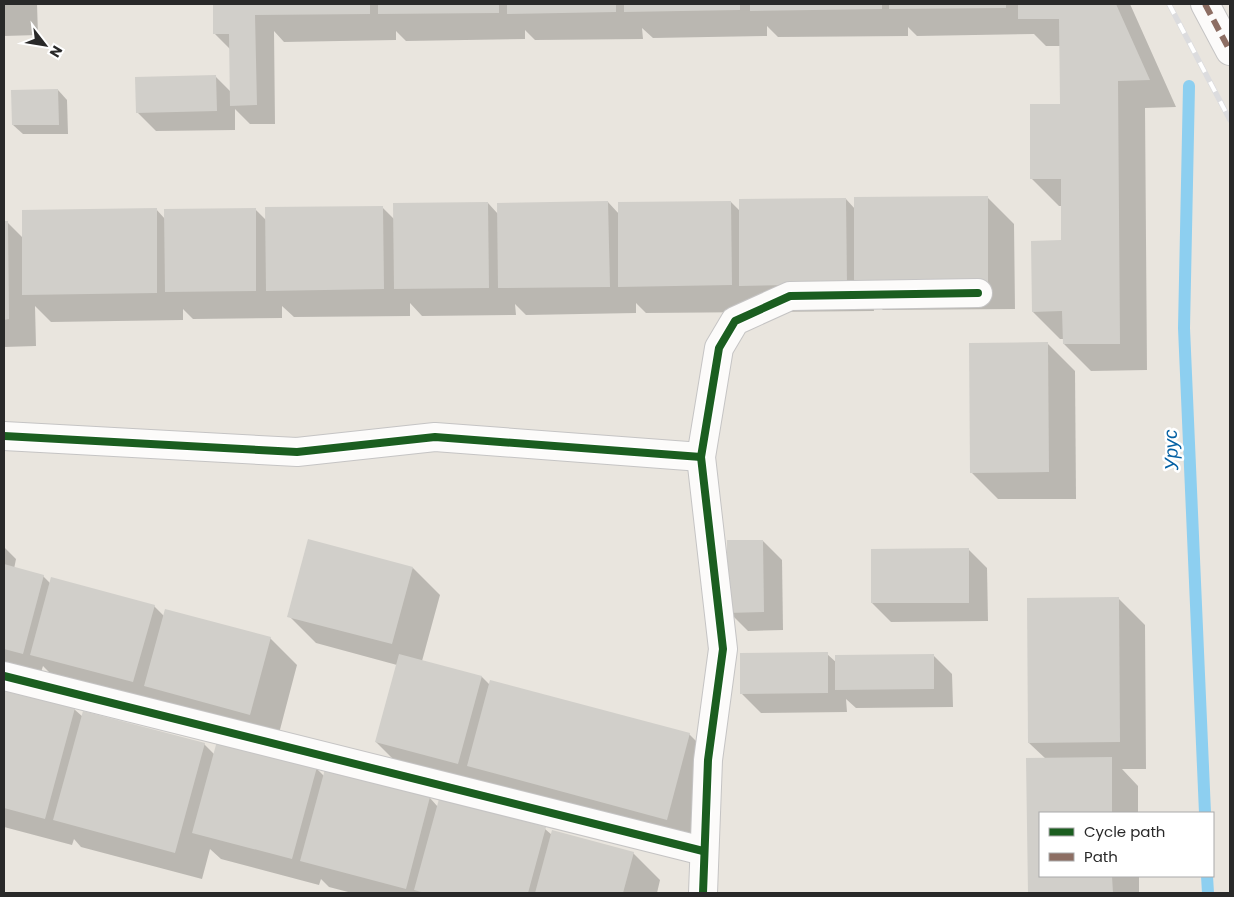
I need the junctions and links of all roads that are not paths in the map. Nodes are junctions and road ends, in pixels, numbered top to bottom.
1 (1205, 4) edge
2 (1230, 51) edge
3 (978, 292) dead end
4 (4, 436) edge
5 (701, 457) junction
6 (4, 676) edge
7 (704, 851) junction
8 (702, 893) edge

1 - 2 street
3 - 5 street
4 - 5 street
5 - 7 street
6 - 7 street
7 - 8 street

